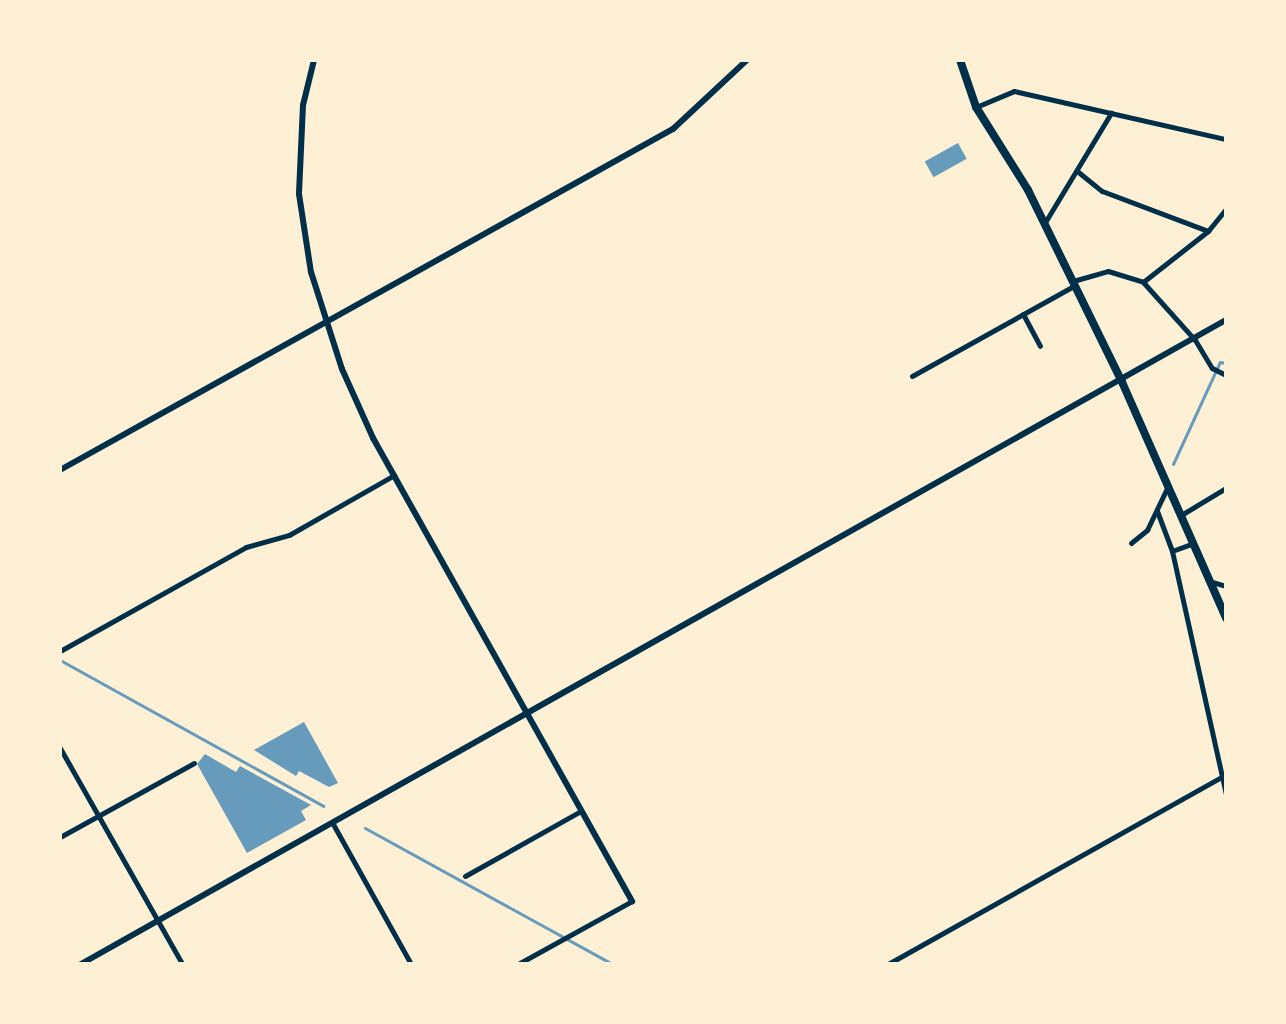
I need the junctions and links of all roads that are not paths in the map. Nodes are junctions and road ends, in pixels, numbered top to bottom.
1 (314, 60) edge
2 (747, 60) edge
3 (960, 60) edge
4 (976, 107) junction
5 (1111, 113) junction
6 (1226, 139) edge
7 (1077, 171) junction
8 (1226, 209) edge
9 (1044, 224) junction
10 (1208, 231) junction
11 (1143, 282) junction
12 (1073, 284) junction
13 (1023, 314) junction
14 (1226, 320) edge
15 (325, 322) junction
16 (1195, 340) junction
17 (1040, 346) dead end
18 (1226, 375) edge
19 (912, 376) dead end
20 (1122, 382) junction
21 (60, 470) edge
22 (394, 475) junction
23 (1169, 485) junction
24 (1226, 488) edge
25 (1157, 511) junction
26 (1181, 515) junction
27 (1131, 543) dead end
28 (1194, 543) junction
29 (1172, 551) junction
30 (1211, 582) junction
31 (1226, 586) edge
32 (1226, 618) edge
33 (60, 651) edge
34 (528, 714) junction
35 (60, 748) edge
36 (194, 763) dead end
37 (1221, 777) junction
38 (1226, 795) edge
39 (581, 811) junction
40 (98, 815) junction
41 (333, 824) junction
42 (60, 837) edge
43 (465, 876) dead end
44 (632, 901) joint
45 (158, 921) junction
46 (81, 964) edge
47 (182, 964) edge
48 (411, 964) edge
49 (518, 964) edge
50 (888, 964) edge

1 - 15 street
2 - 15 street
3 - 4 highway
4 - 5 street
4 - 9 highway
5 - 6 street
5 - 7 street
7 - 9 street
7 - 10 street
8 - 10 street
9 - 12 highway
10 - 11 street
11 - 12 street
11 - 16 street
12 - 13 street
12 - 20 highway
13 - 17 street
13 - 19 street
14 - 16 street
15 - 21 street
15 - 22 street
16 - 18 street
16 - 20 street
20 - 23 highway
20 - 34 street
22 - 33 street
22 - 34 street
23 - 25 street
23 - 26 highway
24 - 26 street
25 - 27 street
25 - 29 street
26 - 28 highway
28 - 29 street
28 - 30 highway
29 - 37 street
30 - 31 street
30 - 32 highway
34 - 39 street
34 - 41 street
35 - 40 street
36 - 40 street
37 - 38 street
37 - 50 street
39 - 43 street
39 - 44 street
40 - 42 street
40 - 45 street
41 - 45 street
41 - 48 street
44 - 49 street
45 - 46 street
45 - 47 street

